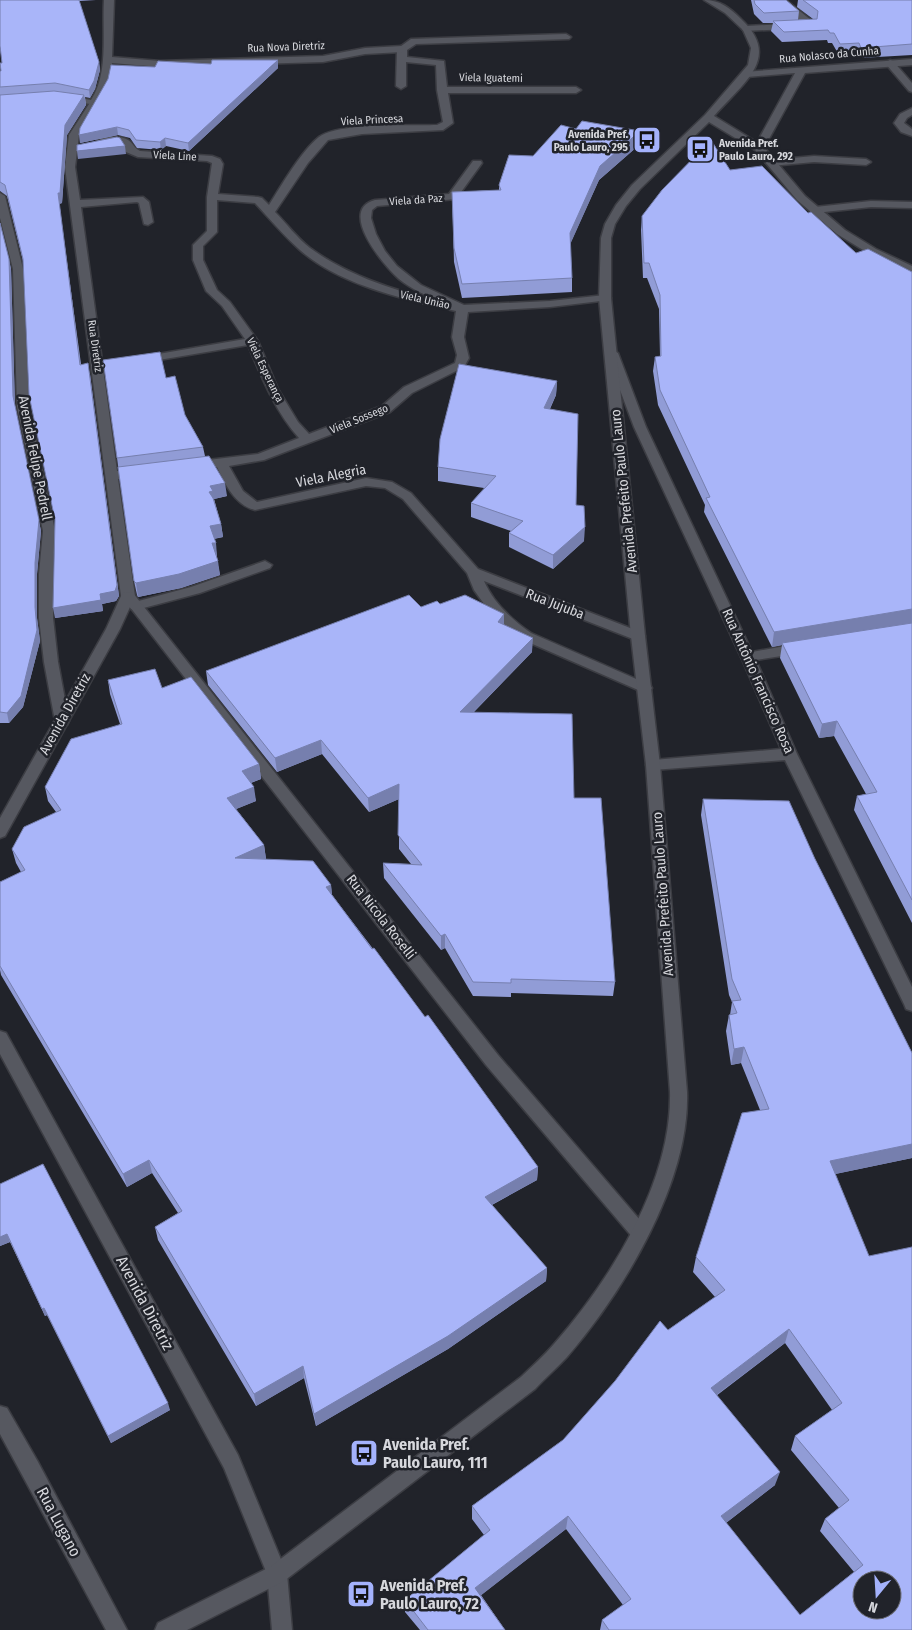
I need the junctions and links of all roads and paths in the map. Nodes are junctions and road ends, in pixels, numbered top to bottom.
1 (109, 0) edge
2 (709, 0) edge
3 (782, 1) edge
4 (798, 2) dead end
5 (747, 29) junction
6 (566, 36) dead end
7 (402, 49) junction
8 (402, 59) junction
9 (109, 60) junction
10 (912, 62) edge
11 (890, 63) junction
12 (801, 71) junction
13 (747, 74) junction
14 (402, 86) dead end
15 (912, 88) edge
16 (442, 90) junction
17 (576, 90) dead end
18 (56, 96) edge
19 (94, 103) junction
20 (912, 111) edge
21 (708, 117) junction
22 (912, 133) edge
23 (81, 146) junction
24 (759, 148) junction
25 (866, 162) dead end
26 (477, 163) dead end
27 (771, 163) junction
28 (0, 196) edge
29 (212, 197) junction
30 (74, 204) junction
31 (912, 205) edge
32 (814, 210) junction
33 (270, 212) junction
34 (148, 222) dead end
35 (912, 270) edge
36 (605, 298) junction
37 (462, 308) junction
38 (252, 341) junction
39 (612, 354) junction
40 (127, 362) edge
41 (306, 438) junction
42 (221, 463) junction
43 (182, 466) edge
44 (150, 470) edge
45 (112, 476) junction
46 (265, 565) dead end
47 (473, 572) junction
48 (132, 601) junction
49 (638, 636) junction
50 (816, 646) edge
51 (748, 657) junction
52 (645, 688) junction
53 (62, 721) junction
54 (790, 754) junction
55 (653, 765) junction
56 (0, 832) edge
57 (912, 1004) edge
58 (0, 1038) edge
59 (640, 1233) junction
60 (0, 1415) edge
61 (277, 1574) junction
62 (117, 1630) edge
63 (165, 1630) edge
64 (282, 1630) edge

1 - 9 street
2 - 5 street, Avenida Prefeito Paulo Lauro
3 - 4 street
3 - 5 street
5 - 13 street, Avenida Prefeito Paulo Lauro
6 - 7 street
7 - 8 street
7 - 9 street, Rua Nova Diretriz
8 - 14 street
8 - 16 street, Viela Iguatemi
9 - 19 street
10 - 11 street, Rua Nolasco da Cunha
11 - 12 street, Rua Nolasco da Cunha
11 - 15 street
12 - 13 street, Rua Nolasco da Cunha
12 - 24 street
13 - 21 street, Avenida Prefeito Paulo Lauro
16 - 17 street, Viela Iguatemi
16 - 33 street, Viela Princesa
18 - 19 street
19 - 23 street, Rua Diretriz
20 - 22 street
21 - 24 street
21 - 36 street, Avenida Prefeito Paulo Lauro
23 - 29 street, Viela Line
23 - 30 street, Rua Diretriz
24 - 27 street
25 - 27 street
26 - 37 street, Viela da Paz
27 - 32 street
28 - 53 street, Avenida Felipe Pedrell
29 - 33 street
29 - 38 street, Viela Esperança
30 - 34 street
30 - 45 street, Rua Diretriz
31 - 32 street
32 - 35 street
33 - 37 street, Viela União
36 - 37 street, Viela União
36 - 39 street, Avenida Prefeito Paulo Lauro
37 - 41 street, Viela Sossego
38 - 40 street
38 - 41 street, Viela Esperança
39 - 49 street, Avenida Prefeito Paulo Lauro
39 - 51 street, Rua Antônio Francisco Rosa
41 - 42 street, Viela Sossego
42 - 43 street
42 - 47 street, Viela Alegria
44 - 45 street
45 - 48 street, Rua Diretriz
46 - 48 street
47 - 49 street, Rua Jujuba
47 - 52 street, Viela Alegria
48 - 53 street, Avenida Diretriz
48 - 59 street, Rua Nicola Roselli
49 - 52 street, Avenida Prefeito Paulo Lauro
50 - 51 street
51 - 54 street, Rua Antônio Francisco Rosa
52 - 55 street, Avenida Prefeito Paulo Lauro
53 - 56 street, Avenida Diretriz
54 - 55 street
54 - 57 street, Rua Antônio Francisco Rosa
55 - 59 street, Avenida Prefeito Paulo Lauro
58 - 61 street, Avenida Diretriz
59 - 61 street, Avenida Prefeito Paulo Lauro
60 - 62 street, Rua Lugano
61 - 63 street, Avenida Prefeito Paulo Lauro
61 - 64 street

